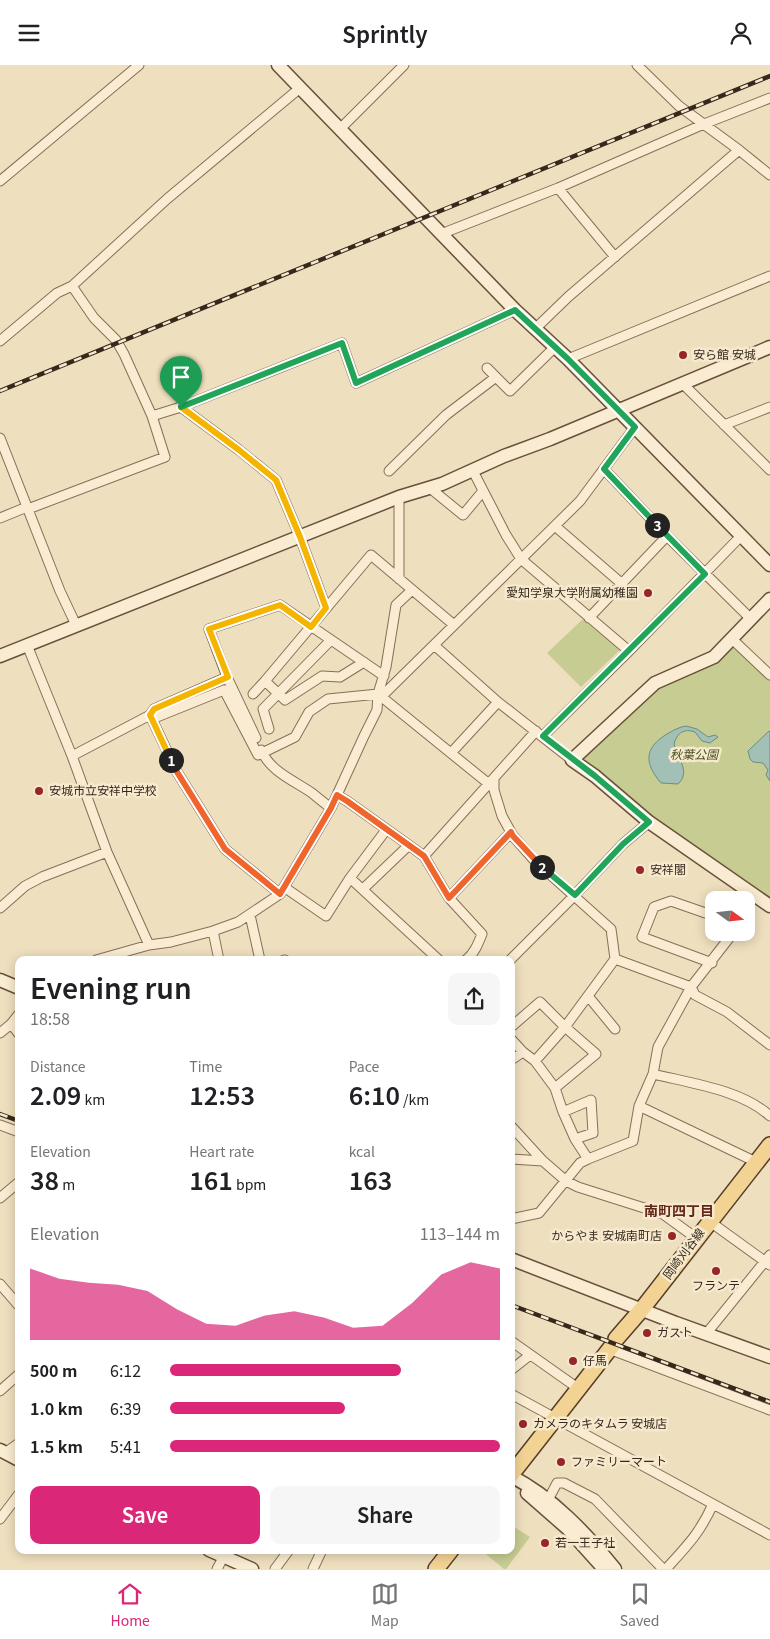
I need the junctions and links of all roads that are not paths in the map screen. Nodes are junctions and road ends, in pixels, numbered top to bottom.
1 (139, 65) edge
2 (278, 65) edge
3 (404, 65) edge
4 (637, 65) edge
5 (300, 88) junction
6 (770, 98) edge
7 (704, 124) junction
8 (340, 129) junction
9 (739, 150) junction
10 (770, 175) edge
11 (0, 181) edge
12 (558, 187) junction
13 (441, 234) junction
14 (615, 257) junction
15 (770, 276) edge
16 (72, 286) junction
17 (515, 310) junction
18 (536, 328) junction
19 (0, 341) edge
20 (556, 347) junction
21 (770, 347) edge
22 (568, 359) junction
23 (487, 368) dead end
24 (496, 377) junction
25 (682, 383) junction
26 (181, 407) junction
27 (770, 407) edge
28 (618, 410) junction
29 (152, 416) junction
30 (724, 425) junction
31 (635, 427) junction
32 (0, 438) edge
33 (604, 469) junction
34 (770, 470) edge
35 (389, 471) dead end
36 (473, 471) junction
37 (430, 488) junction
38 (483, 491) junction
39 (399, 497) junction
40 (28, 508) junction
41 (0, 518) edge
42 (555, 526) junction
43 (667, 536) junction
44 (300, 537) junction
45 (741, 537) junction
46 (521, 559) junction
47 (770, 565) edge
48 (705, 574) junction
49 (399, 579) junction
50 (621, 583) junction
51 (412, 590) junction
52 (770, 599) edge
53 (326, 608) junction
54 (589, 617) junction
55 (751, 619) junction
56 (76, 625) junction
57 (454, 625) junction
58 (311, 627) junction
59 (732, 639) junction
60 (331, 640) junction
61 (27, 645) junction
62 (434, 645) junction
63 (629, 651) junction
64 (0, 656) edge
65 (364, 662) junction
66 (770, 675) edge
67 (384, 676) junction
68 (228, 677) junction
69 (265, 681) junction
70 (252, 694) dead end
71 (278, 694) junction
72 (379, 696) junction
73 (498, 702) junction
74 (238, 708) junction
75 (151, 717) junction
76 (269, 729) dead end
77 (540, 733) junction
78 (262, 753) junction
79 (451, 753) junction
80 (72, 756) junction
81 (572, 759) junction
82 (491, 782) junction
83 (337, 795) junction
84 (331, 808) junction
85 (649, 822) junction
86 (386, 830) junction
87 (511, 832) junction
88 (408, 845) junction
89 (107, 852) junction
90 (424, 856) junction
91 (350, 877) junction
92 (363, 889) junction
93 (282, 891) junction
94 (575, 895) junction
95 (449, 898) junction
96 (770, 906) edge
97 (0, 908) edge
98 (705, 913) edge
99 (250, 915) junction
100 (213, 931) junction
101 (727, 941) edge
102 (149, 945) junction
103 (110, 956) edge
104 (219, 956) edge
105 (259, 956) edge
106 (436, 956) edge
107 (471, 956) edge
108 (514, 956) edge
109 (615, 959) junction
110 (712, 963) junction
111 (0, 979) edge
112 (15, 986) edge
113 (691, 987) junction
114 (588, 996) junction
115 (15, 1019) edge
116 (11, 1024) junction
117 (515, 1024) edge
118 (565, 1027) junction
119 (15, 1029) edge
120 (615, 1029) dead end
121 (0, 1033) edge
122 (515, 1043) edge
123 (770, 1045) edge
124 (523, 1052) junction
125 (515, 1057) edge
126 (535, 1061) junction
127 (653, 1074) junction
128 (555, 1089) junction
129 (639, 1106) junction
130 (563, 1112) junction
131 (770, 1115) edge
132 (0, 1125) edge
133 (515, 1130) edge
134 (15, 1131) edge
135 (575, 1139) junction
136 (770, 1145) edge
137 (515, 1159) edge
138 (588, 1159) junction
139 (544, 1161) junction
140 (756, 1162) junction
141 (566, 1181) junction
142 (15, 1185) edge
143 (0, 1198) edge
144 (515, 1218) edge
145 (709, 1221) junction
146 (696, 1238) junction
147 (515, 1261) edge
148 (769, 1261) edge
149 (0, 1284) edge
150 (15, 1301) edge
151 (642, 1309) junction
152 (706, 1334) junction
153 (515, 1344) edge
154 (612, 1345) junction
155 (530, 1355) junction
156 (770, 1357) edge
157 (515, 1367) edge
158 (15, 1378) edge
159 (579, 1389) junction
160 (0, 1391) edge
161 (515, 1396) edge
162 (770, 1409) edge
163 (554, 1419) junction
164 (15, 1445) edge
165 (3, 1451) edge
166 (15, 1458) edge
167 (515, 1471) edge
168 (515, 1478) edge
169 (515, 1480) edge
170 (15, 1499) edge
171 (548, 1500) junction
172 (713, 1504) junction
173 (0, 1519) edge
174 (770, 1535) edge
175 (224, 1554) edge
176 (227, 1554) edge
177 (286, 1554) edge
178 (320, 1554) edge
179 (449, 1554) edge
180 (442, 1567) edge
181 (217, 1569) edge
182 (251, 1569) edge
183 (275, 1569) edge
184 (313, 1569) edge
185 (604, 1569) edge
186 (614, 1569) edge
187 (664, 1569) edge

1 - 11 street
2 - 5 street
3 - 8 street
4 - 7 street
5 - 8 street
5 - 16 street
6 - 7 street
7 - 9 street
7 - 12 street
8 - 13 street
9 - 10 street
9 - 14 street
12 - 13 street
12 - 14 street
13 - 17 street
14 - 18 street
15 - 22 street
16 - 19 street
16 - 29 street
17 - 18 street
17 - 26 street
18 - 20 street
20 - 22 street
20 - 24 street
21 - 25 street
22 - 28 street
23 - 24 street
24 - 35 street
25 - 28 street
25 - 30 street
26 - 29 street
26 - 44 street
27 - 30 street
28 - 31 street
28 - 36 street
29 - 40 street
30 - 34 street
31 - 33 street
31 - 45 street
32 - 40 street
33 - 42 street
33 - 43 street
36 - 37 street
36 - 38 street
37 - 38 street
37 - 39 street
38 - 46 street
39 - 44 street
39 - 49 street
40 - 41 street
40 - 56 street
42 - 46 street
42 - 50 street
43 - 48 street
43 - 50 street
44 - 53 street
44 - 56 street
45 - 47 street
45 - 48 street
46 - 54 street
46 - 57 street
48 - 55 street
48 - 63 street
49 - 51 street
49 - 53 street
50 - 54 street
51 - 57 street
51 - 67 street
52 - 55 street
53 - 58 street
54 - 63 street
55 - 59 street
56 - 61 street
57 - 62 street
58 - 60 street
58 - 68 street
58 - 69 street
59 - 66 street
59 - 81 street
60 - 65 street
60 - 71 street
61 - 64 street
61 - 80 street
62 - 72 street
62 - 73 street
63 - 77 street
65 - 67 street
65 - 71 street
67 - 72 street
68 - 74 street
68 - 75 street
69 - 70 street
69 - 71 street
71 - 76 street
72 - 78 street
72 - 79 street
72 - 83 street
73 - 77 street
73 - 79 street
74 - 75 street
74 - 78 street
75 - 80 street
75 - 93 street
77 - 81 street
77 - 82 street
78 - 84 street
79 - 82 street
80 - 89 street
81 - 85 street
82 - 87 street
82 - 90 street
83 - 84 street
83 - 86 street
84 - 93 street
85 - 94 street
85 - 96 street
86 - 88 street
86 - 91 street
87 - 94 street
87 - 95 street
88 - 90 street
88 - 92 street
89 - 97 street
89 - 102 street
90 - 95 street
91 - 92 street
91 - 93 street
92 - 106 street
93 - 99 street
94 - 108 street
94 - 109 street
95 - 107 street
98 - 110 street
99 - 100 street
99 - 105 street
100 - 102 street
100 - 104 street
101 - 110 street
102 - 103 street
109 - 113 street
109 - 114 street
110 - 113 street
111 - 112 street
113 - 123 street
113 - 127 street
114 - 118 street
114 - 120 street
115 - 116 street
116 - 119 street
116 - 121 street
117 - 118 street
118 - 126 street
118 - 128 street
122 - 124 street
124 - 125 street
124 - 126 street
126 - 128 street
127 - 129 street
127 - 131 street
128 - 130 street
129 - 138 street
129 - 140 street
130 - 135 street
130 - 135 street
132 - 134 street
133 - 139 street
135 - 138 street
136 - 140 main road, 岡崎刈谷線
137 - 139 street
138 - 141 street
139 - 141 street
140 - 145 main road, 岡崎刈谷線
141 - 144 street
141 - 146 street
142 - 143 street
145 - 146 main road, 岡崎刈谷線
145 - 148 street
146 - 151 main road, 岡崎刈谷線
147 - 151 street
148 - 152 street
149 - 150 street
151 - 152 street
151 - 154 main road, 岡崎刈谷線
152 - 156 street
153 - 155 street
154 - 159 main road, 岡崎刈谷線
154 - 162 street
155 - 157 street
155 - 159 street
158 - 160 street
159 - 163 main road, 岡崎刈谷線
161 - 163 street
163 - 167 main road, 岡崎刈谷線
163 - 172 street
164 - 165 street
165 - 166 street
168 - 171 street
169 - 185 street
170 - 173 street
171 - 186 street
171 - 187 street
172 - 174 street
172 - 187 street
175 - 181 street
176 - 182 street
177 - 183 street
178 - 184 street
179 - 180 main road

